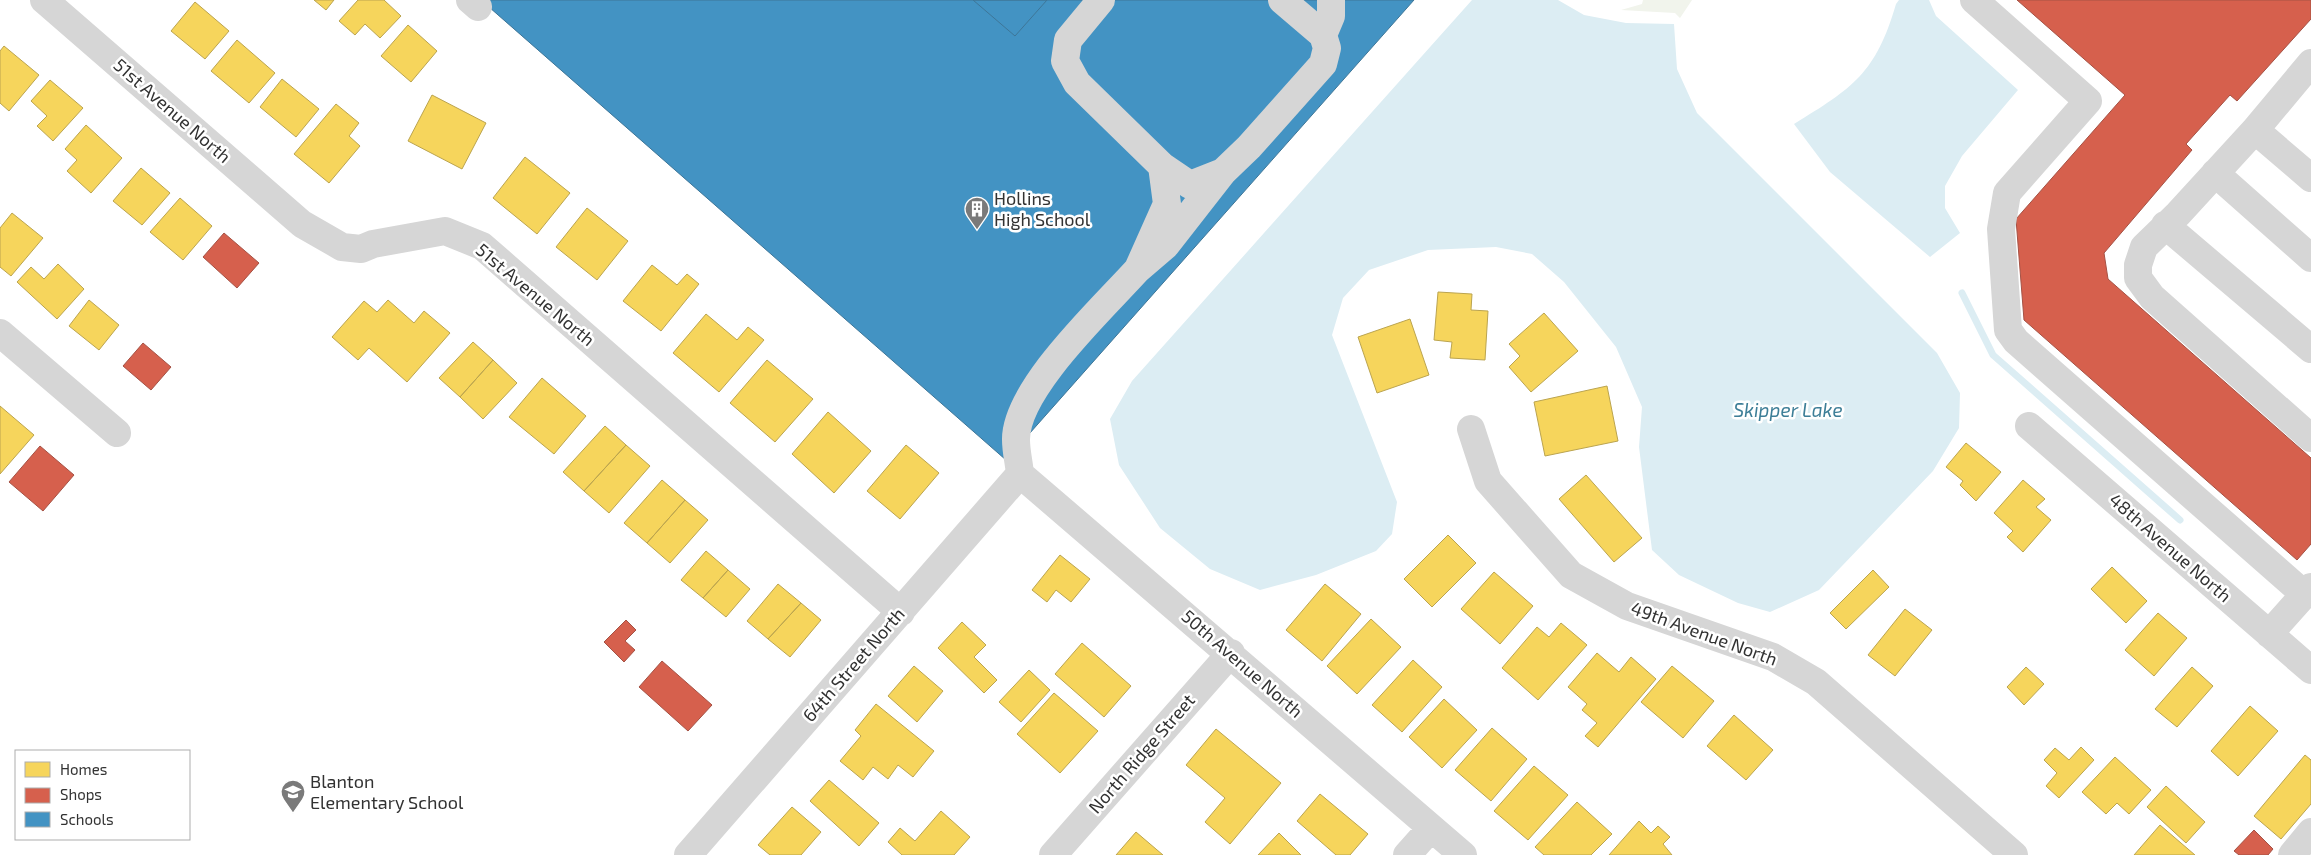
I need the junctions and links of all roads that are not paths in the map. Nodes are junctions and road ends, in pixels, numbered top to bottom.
1 (44, 0) edge
2 (1101, 0) edge
3 (1282, 0) edge
4 (1331, 0) edge
5 (1974, 0) edge
6 (1323, 35) junction
7 (2305, 81) edge
8 (2254, 130) junction
9 (1162, 166) junction
10 (1223, 172) junction
11 (2215, 173) junction
12 (2311, 178) edge
13 (1190, 185) junction
14 (1167, 204) junction
15 (2165, 225) junction
16 (2311, 258) edge
17 (1138, 270) junction
18 (0, 333) edge
19 (2311, 349) edge
20 (2029, 426) dead end
21 (1471, 430) dead end
22 (117, 433) dead end
23 (2311, 438) edge
24 (1020, 474) junction
25 (2308, 590) edge
26 (901, 612) junction
27 (2269, 634) junction
28 (1231, 653) junction
29 (2311, 670) edge
30 (1431, 828) junction
31 (2311, 832) edge
32 (688, 855) edge
33 (1053, 855) edge
34 (1407, 855) edge
35 (1463, 855) edge
36 (2014, 855) edge
37 (2292, 855) edge

1 - 26 street, 51st Avenue North
2 - 9 street
3 - 6 street
4 - 6 street
5 - 25 street
6 - 10 street
7 - 8 street
8 - 11 street
8 - 12 street
9 - 13 street
9 - 14 street
10 - 13 street
10 - 17 street
11 - 15 street
11 - 16 street
13 - 14 street
14 - 17 street
15 - 19 street
15 - 23 street
17 - 24 street
18 - 22 street
20 - 27 street, 48th Avenue North
21 - 36 street, 49th Avenue North
24 - 26 street, 64th Street North
24 - 28 street, 50th Avenue North
25 - 27 street
26 - 32 street, 64th Street North
27 - 29 street, 48th Avenue North
28 - 30 street, 50th Avenue North
28 - 33 street, North Ridge Street
30 - 34 street
30 - 35 street, 50th Avenue North
31 - 37 street

